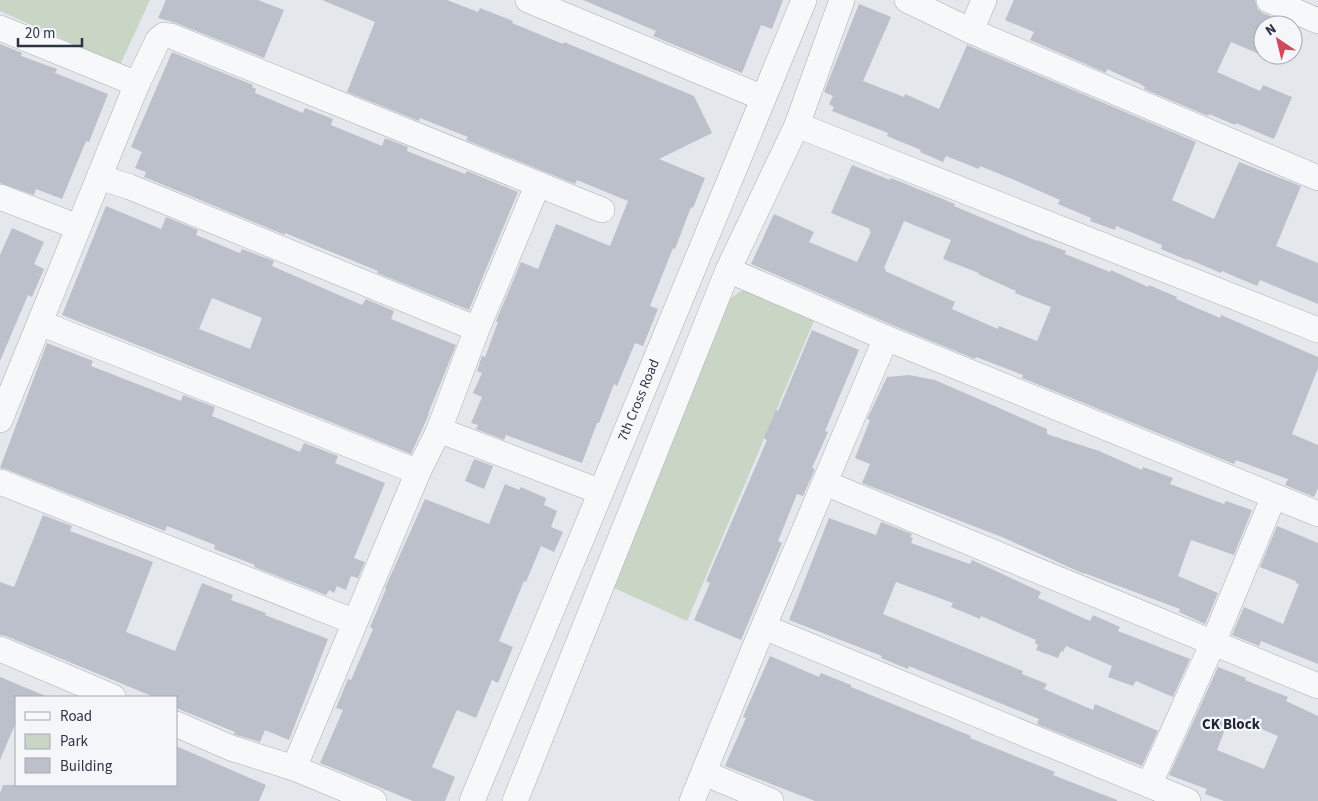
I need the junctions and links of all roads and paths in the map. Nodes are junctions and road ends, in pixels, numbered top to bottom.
1 (528, 0) edge
2 (804, 0) edge
3 (842, 0) edge
4 (907, 0) edge
5 (984, 0) edge
6 (1269, 0) edge
7 (1318, 21) edge
8 (0, 28) edge
9 (971, 31) junction
10 (137, 84) junction
11 (763, 98) junction
12 (796, 125) junction
13 (735, 168) junction
14 (99, 177) junction
15 (1318, 178) edge
16 (769, 183) junction
17 (538, 184) junction
18 (0, 197) edge
19 (602, 210) dead end
20 (78, 227) junction
21 (728, 270) junction
22 (40, 323) junction
23 (478, 329) junction
24 (1318, 330) edge
25 (886, 338) junction
26 (9, 374) edge
27 (0, 420) edge
28 (439, 430) junction
29 (418, 472) junction
30 (0, 482) edge
31 (825, 483) junction
32 (601, 492) junction
33 (1274, 496) junction
34 (1318, 514) edge
35 (355, 622) junction
36 (764, 627) junction
37 (1213, 643) junction
38 (0, 649) edge
39 (1318, 686) edge
40 (111, 696) edge
41 (178, 725) edge
42 (294, 768) junction
43 (704, 773) junction
44 (1149, 785) junction
45 (374, 801) edge
46 (472, 801) edge
47 (514, 801) edge
48 (692, 801) edge
49 (771, 801) edge
50 (1188, 801) edge

1 - 11 street
2 - 11 street, 7th Cross Road
3 - 12 street
4 - 9 street
5 - 9 street
6 - 7 street
8 - 10 street
9 - 15 street
10 - 14 street
10 - 17 street
11 - 13 street, 7th Cross Road
12 - 16 street
12 - 24 street
13 - 16 street
13 - 32 street, 7th Cross Road
14 - 20 street
14 - 23 street
16 - 21 street
17 - 19 street
17 - 23 street
18 - 20 street
20 - 22 street
21 - 25 street
21 - 47 street
22 - 26 street
22 - 29 street
23 - 28 street
25 - 31 street
25 - 33 street
26 - 27 street
28 - 29 street
28 - 32 street
29 - 35 street
30 - 35 street
31 - 36 street
31 - 37 street
32 - 46 street, 7th Cross Road
33 - 34 street
33 - 37 street
35 - 42 street
36 - 43 street
36 - 44 street
37 - 39 street
37 - 44 street
38 - 40 street
41 - 42 street
42 - 45 street
43 - 48 street
43 - 49 street
44 - 50 street

